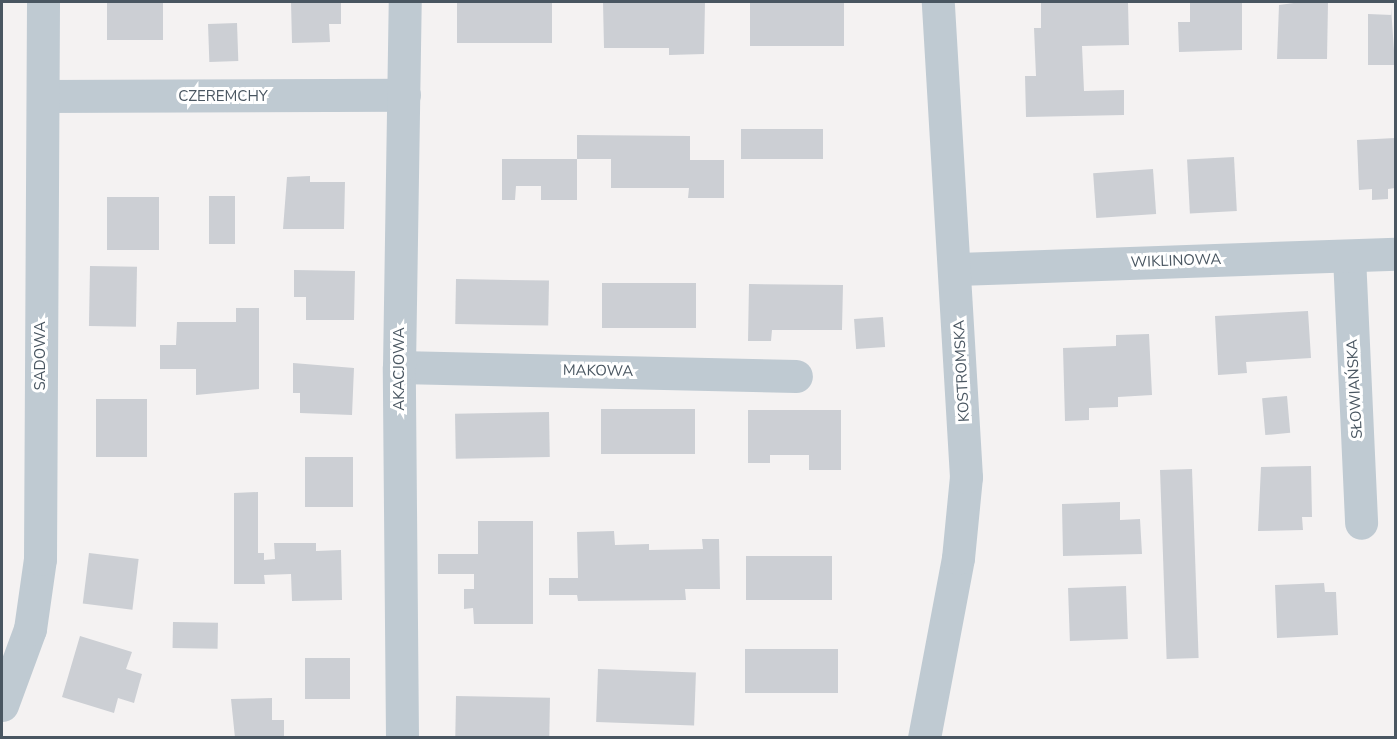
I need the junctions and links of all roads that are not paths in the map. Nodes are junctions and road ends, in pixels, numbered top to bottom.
1 (43, 2) edge
2 (405, 2) edge
3 (938, 2) edge
4 (43, 96) junction
5 (404, 96) junction
6 (1395, 254) edge
7 (1349, 256) junction
8 (957, 269) junction
9 (399, 367) junction
10 (796, 376) dead end
11 (1361, 523) dead end
12 (2, 705) edge
13 (402, 738) edge
14 (924, 738) edge

1 - 4 street, SADOWA
2 - 5 street, AKACJOWA
3 - 8 street, KOSTROMSKA
4 - 5 street, CZEREMCHY
4 - 12 street, SADOWA
5 - 9 street, AKACJOWA
6 - 7 street, WIKLINOWA
7 - 8 street, WIKLINOWA
7 - 11 street, SŁOWIAŃSKA
8 - 14 street, KOSTROMSKA
9 - 10 street, MAKOWA
9 - 13 street, AKACJOWA

